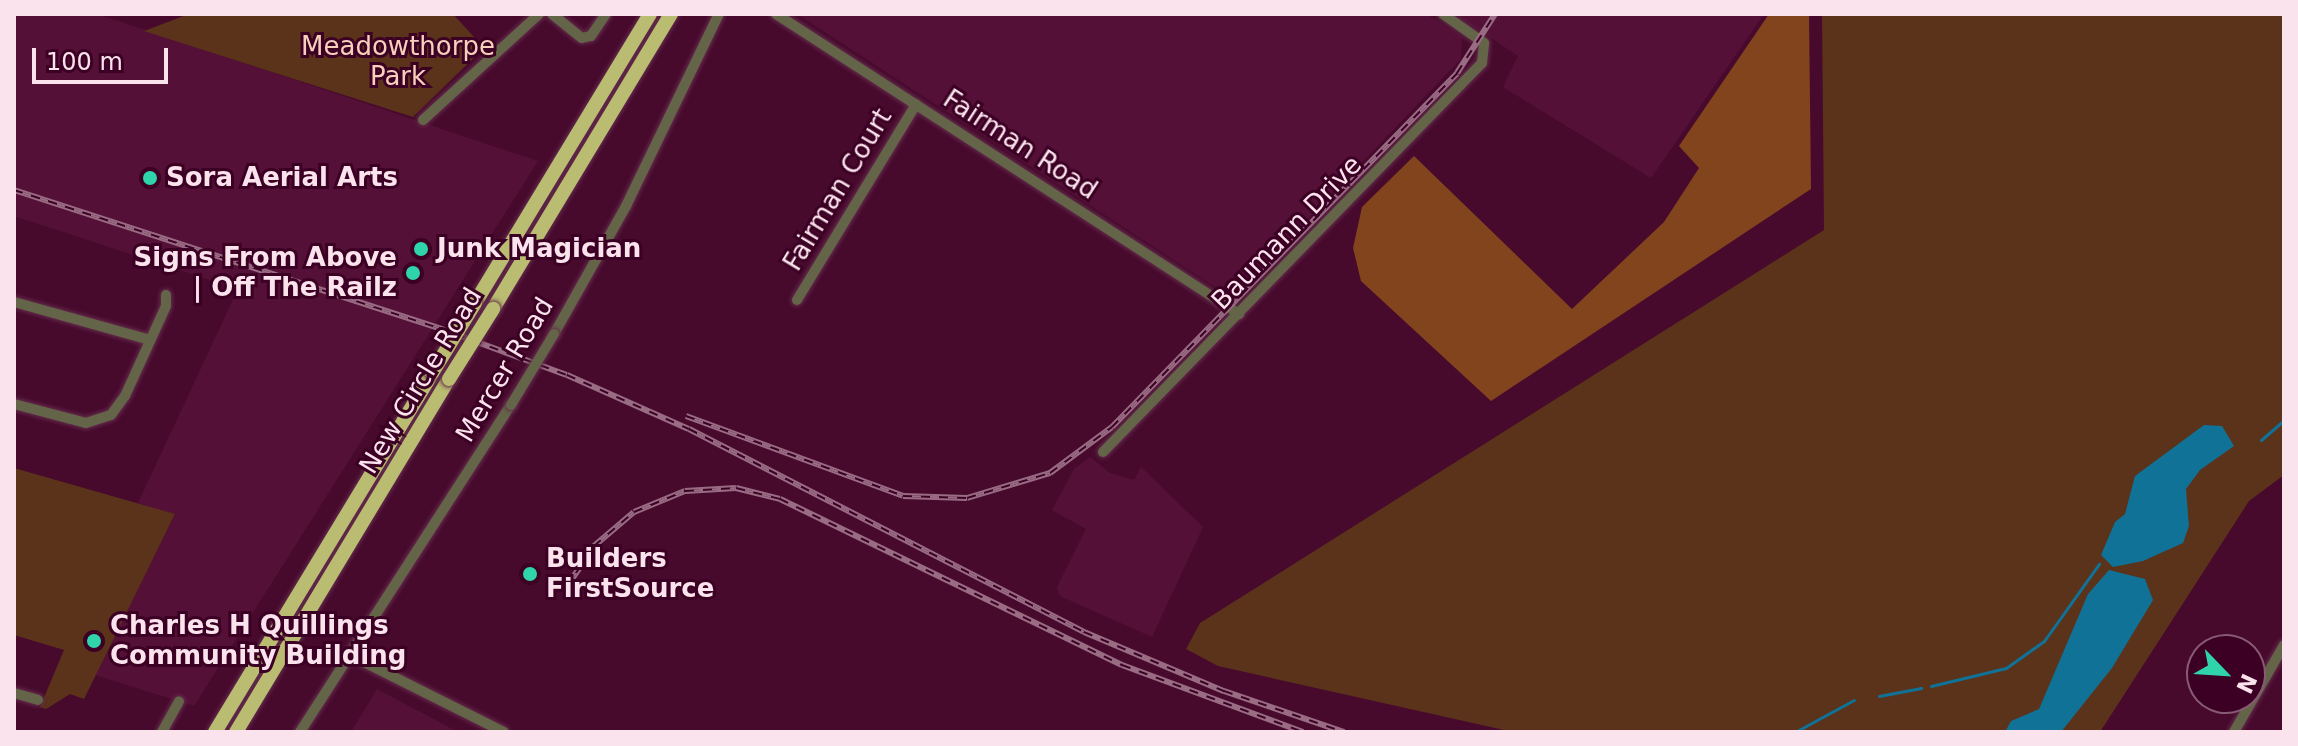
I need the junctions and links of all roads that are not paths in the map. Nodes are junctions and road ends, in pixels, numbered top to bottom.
1 (539, 14) edge
2 (552, 14) edge
3 (606, 14) edge
4 (650, 14) edge
5 (671, 14) edge
6 (719, 14) edge
7 (776, 14) edge
8 (1443, 14) edge
9 (916, 104) junction
10 (423, 120) dead end
11 (166, 295) dead end
12 (797, 300) dead end
13 (14, 302) edge
14 (1239, 314) junction
15 (150, 340) junction
16 (14, 404) edge
17 (1103, 452) dead end
18 (2284, 645) edge
19 (350, 655) junction
20 (14, 693) edge
21 (38, 700) dead end
22 (179, 701) dead end
23 (162, 732) edge
24 (215, 732) edge
25 (236, 732) edge
26 (300, 732) edge
27 (504, 732) edge
28 (2234, 732) edge

1 - 10 street
2 - 3 street
4 - 24 highway, New Circle Road, bridge
5 - 25 highway, New Circle Road, bridge
6 - 19 street, Mercer Road, bridge
7 - 9 street, Fairman Road
8 - 14 street, Baumann Drive
9 - 12 street, Fairman Court
9 - 14 street, Fairman Road
11 - 15 street
13 - 15 street
14 - 17 street, Baumann Drive
15 - 16 street
18 - 28 street
19 - 26 street, Mercer Road
19 - 27 street
20 - 21 street
22 - 23 street

